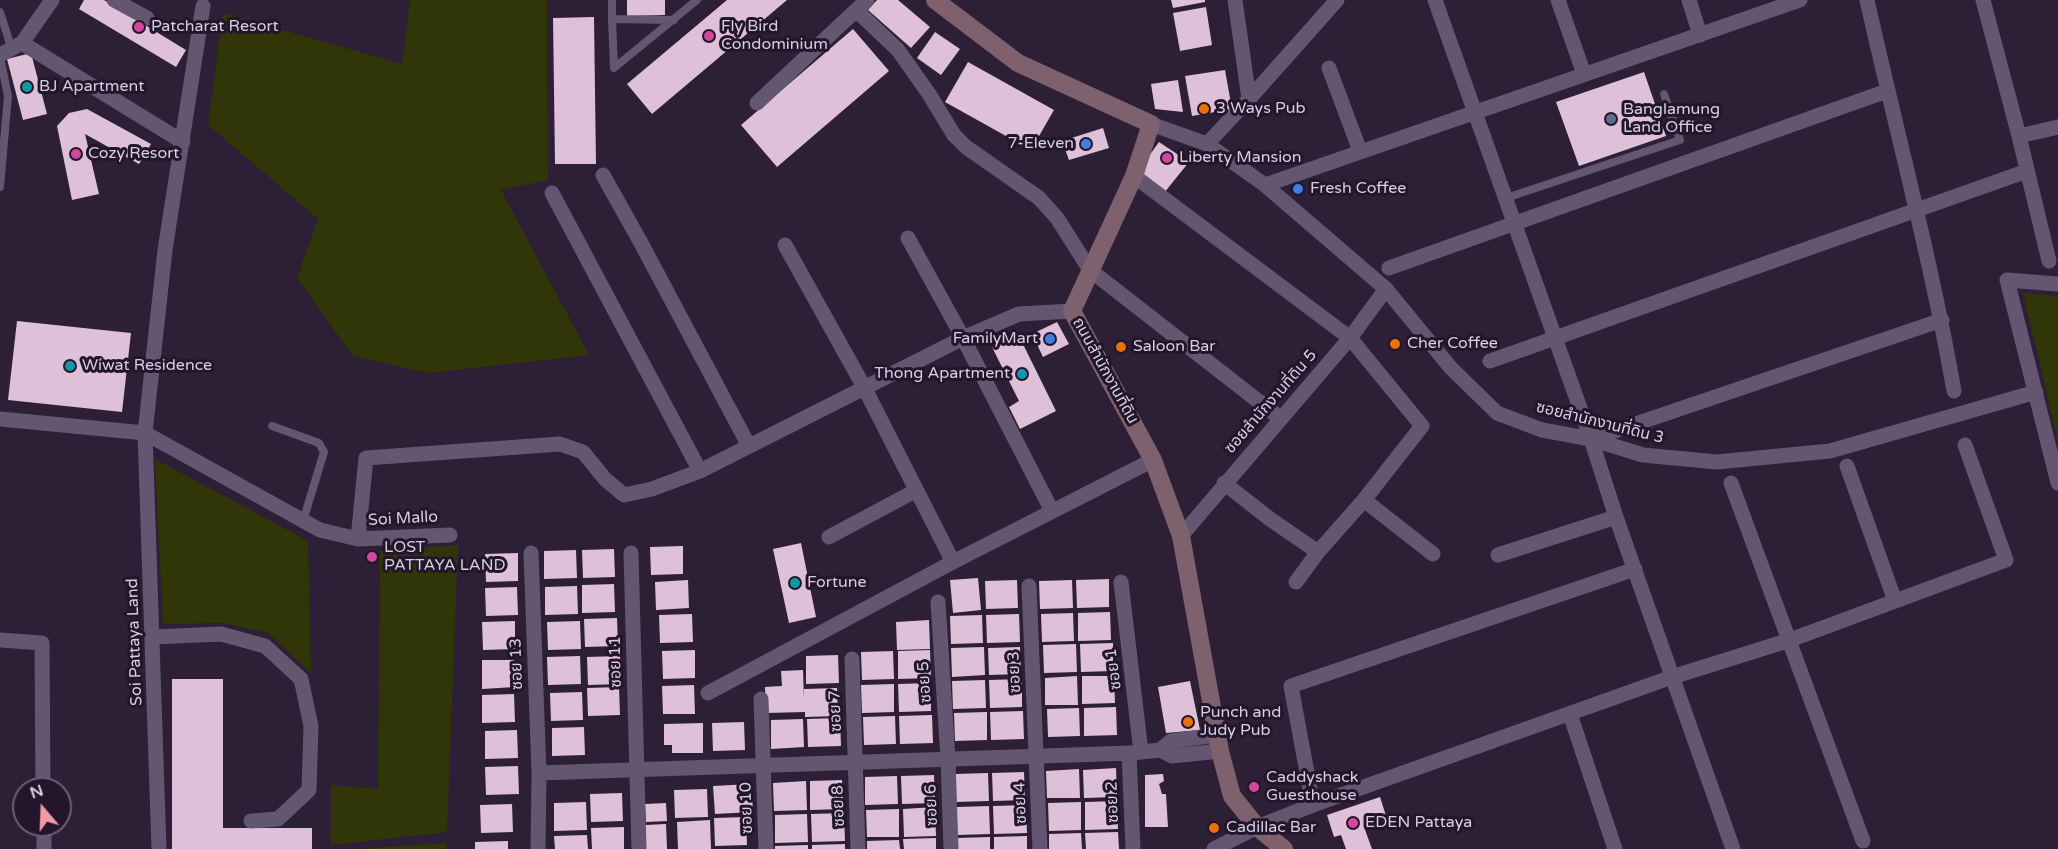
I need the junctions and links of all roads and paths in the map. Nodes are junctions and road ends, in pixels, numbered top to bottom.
1 (52, 0) edge
2 (114, 0) edge
3 (612, 0) edge
4 (697, 0) edge
5 (935, 0) edge
6 (1235, 0) edge
7 (1337, 0) edge
8 (1436, 0) edge
9 (1558, 0) edge
10 (1689, 0) edge
11 (1800, 0) edge
12 (1867, 0) edge
13 (1983, 0) edge
14 (688, 4) edge
15 (204, 6) dead end
16 (862, 6) edge
17 (0, 12) edge
18 (147, 18) dead end
19 (612, 19) junction
20 (674, 20) junction
21 (1700, 35) junction
22 (8, 51) edge
23 (1329, 68) dead end
24 (1584, 74) junction
25 (1887, 91) junction
26 (1664, 94) dead end
27 (1249, 99) junction
28 (757, 103) dead end
29 (1474, 113) junction
30 (1150, 124) junction
31 (2058, 128) edge
32 (2019, 136) junction
33 (183, 142) junction
34 (1207, 144) junction
35 (1360, 151) junction
36 (2027, 171) junction
37 (603, 175) dead end
38 (1134, 176) junction
39 (1265, 185) junction
40 (0, 187) edge
41 (552, 192) dead end
42 (1506, 198) junction
43 (1917, 210) junction
44 (1515, 223) junction
45 (908, 238) dead end
46 (785, 245) dead end
47 (2049, 261) dead end
48 (1389, 268) dead end
49 (1090, 270) junction
50 (2058, 284) edge
51 (1386, 289) junction
52 (1072, 311) junction
53 (1942, 320) junction
54 (1555, 336) junction
55 (963, 338) junction
56 (1350, 338) junction
57 (1490, 360) dead end
58 (864, 387) junction
59 (1954, 391) dead end
60 (2036, 392) junction
61 (1280, 418) junction
62 (0, 420) edge
63 (272, 426) dead end
64 (145, 433) junction
65 (1591, 439) junction
66 (1965, 445) dead end
67 (750, 446) junction
68 (1153, 460) junction
69 (1847, 466) dead end
70 (700, 471) junction
71 (1224, 483) junction
72 (1731, 483) dead end
73 (2058, 483) edge
74 (915, 491) junction
75 (1364, 500) junction
76 (1052, 511) junction
77 (1616, 517) junction
78 (303, 521) junction
79 (450, 535) dead end
80 (1181, 536) junction
81 (829, 537) dead end
82 (358, 539) junction
83 (1318, 552) junction
84 (632, 553) dead end
85 (531, 554) dead end
86 (1433, 554) dead end
87 (1498, 555) dead end
88 (953, 562) junction
89 (1635, 569) junction
90 (1122, 582) dead end
91 (1296, 582) dead end
92 (1029, 586) dead end
93 (1895, 601) junction
94 (938, 602) dead end
95 (153, 637) junction
96 (0, 640) edge
97 (1790, 640) junction
98 (852, 659) dead end
99 (1672, 676) junction
100 (708, 693) dead end
101 (761, 699) dead end
102 (1570, 714) junction
103 (1219, 743) junction
104 (1135, 752) junction
105 (1037, 756) junction
106 (948, 759) junction
107 (856, 762) junction
108 (764, 765) junction
109 (637, 770) junction
110 (539, 773) junction
111 (43, 777) edge
112 (1313, 805) junction
113 (251, 821) dead end
114 (1257, 827) junction
115 (1863, 841) dead end
116 (159, 849) edge
117 (538, 849) edge
118 (639, 849) edge
119 (766, 849) edge
120 (858, 849) edge
121 (951, 849) edge
122 (1041, 849) edge
123 (1133, 849) edge
124 (1214, 849) edge
125 (1284, 849) edge
126 (1615, 849) edge
127 (1733, 849) edge

1 - 22 street
2 - 18 street
3 - 19 lane
4 - 14 lane
5 - 30 street
6 - 27 street
7 - 27 street
8 - 29 street
9 - 24 street
10 - 21 street
11 - 21 street
12 - 25 street
13 - 32 street
14 - 20 lane
15 - 33 street, Soi Pattaya Land
16 - 28 street
16 - 49 street
17 - 22 lane
19 - 20 lane
19 - 20 lane
21 - 24 street
22 - 33 street
22 - 40 lane
23 - 35 street
24 - 29 street
25 - 43 street
25 - 44 street
26 - 42 lane
27 - 34 street
29 - 35 street
29 - 42 street
30 - 34 street, ซอยสำนักงานที่ดิน 3
30 - 38 street, ถนนสำนักงานที่ดิน
31 - 32 street
32 - 36 street
33 - 64 street, Soi Pattaya Land
34 - 39 street, ซอยสำนักงานที่ดิน 3
35 - 39 street
36 - 43 street
36 - 47 street
37 - 67 street
38 - 49 street, ถนนสำนักงานที่ดิน
38 - 56 street
39 - 51 street, ซอยสำนักงานที่ดิน 3
41 - 70 street
42 - 44 street
43 - 53 street
43 - 54 street
44 - 48 street
44 - 54 street
45 - 55 street
46 - 58 street
49 - 52 street, ถนนสำนักงานที่ดิน
49 - 61 street
50 - 60 street
51 - 56 street, ซอยสำนักงานที่ดิน 5
51 - 65 street, ซอยสำนักงานที่ดิน 3
52 - 55 street
52 - 68 street, ถนนสำนักงานที่ดิน
53 - 59 street
53 - 65 street
54 - 57 street
54 - 65 street
55 - 58 street
55 - 76 street
56 - 61 street, ซอยสำนักงานที่ดิน 5
56 - 75 street
58 - 67 street
58 - 74 street
60 - 65 street, ซอยสำนักงานที่ดิน 3
60 - 73 street
61 - 71 street, ซอยสำนักงานที่ดิน 5
62 - 64 street
63 - 78 lane
64 - 78 street, Soi Mallo
64 - 95 street, Soi Pattaya Land
65 - 77 street
66 - 93 street
67 - 70 street
68 - 76 street
68 - 80 street, ถนนสำนักงานที่ดิน
69 - 93 street
70 - 82 street
71 - 80 street, ซอยสำนักงานที่ดิน 5
71 - 83 street
72 - 97 street
74 - 81 street
74 - 88 street
75 - 83 street
75 - 86 street
76 - 88 street
77 - 87 street
77 - 89 street
78 - 82 street, Soi Mallo
79 - 82 street, Soi Mallo
80 - 103 street, ถนนสำนักงานที่ดิน
83 - 91 street
84 - 109 street, ซอย 11
85 - 110 street, ซอย 13
88 - 100 street
89 - 99 street
89 - 112 street
90 - 104 street, ซอย 1
92 - 105 street, ซอย 3
93 - 97 street
94 - 106 street, ซอย 5
95 - 113 street
95 - 116 street, Soi Pattaya Land
96 - 111 street
97 - 99 street
97 - 115 street
98 - 107 street, ซอย 7
99 - 102 street
99 - 127 street
101 - 108 street, ซอย 10
102 - 112 street
102 - 126 street
103 - 104 street
103 - 114 street, ถนนสำนักงานที่ดิน
104 - 105 street
104 - 123 street, ซอย 2
105 - 106 street
105 - 122 street, ซอย 4
106 - 107 street
106 - 121 street, ซอย 6
107 - 108 street
107 - 120 street, ซอย 8
108 - 109 street
108 - 119 street, ซอย 10
109 - 110 street
109 - 118 street, ซอย 11
110 - 117 street, ซอย 13
112 - 114 street
114 - 124 street
114 - 125 street, ถนนสำนักงานที่ดิน

